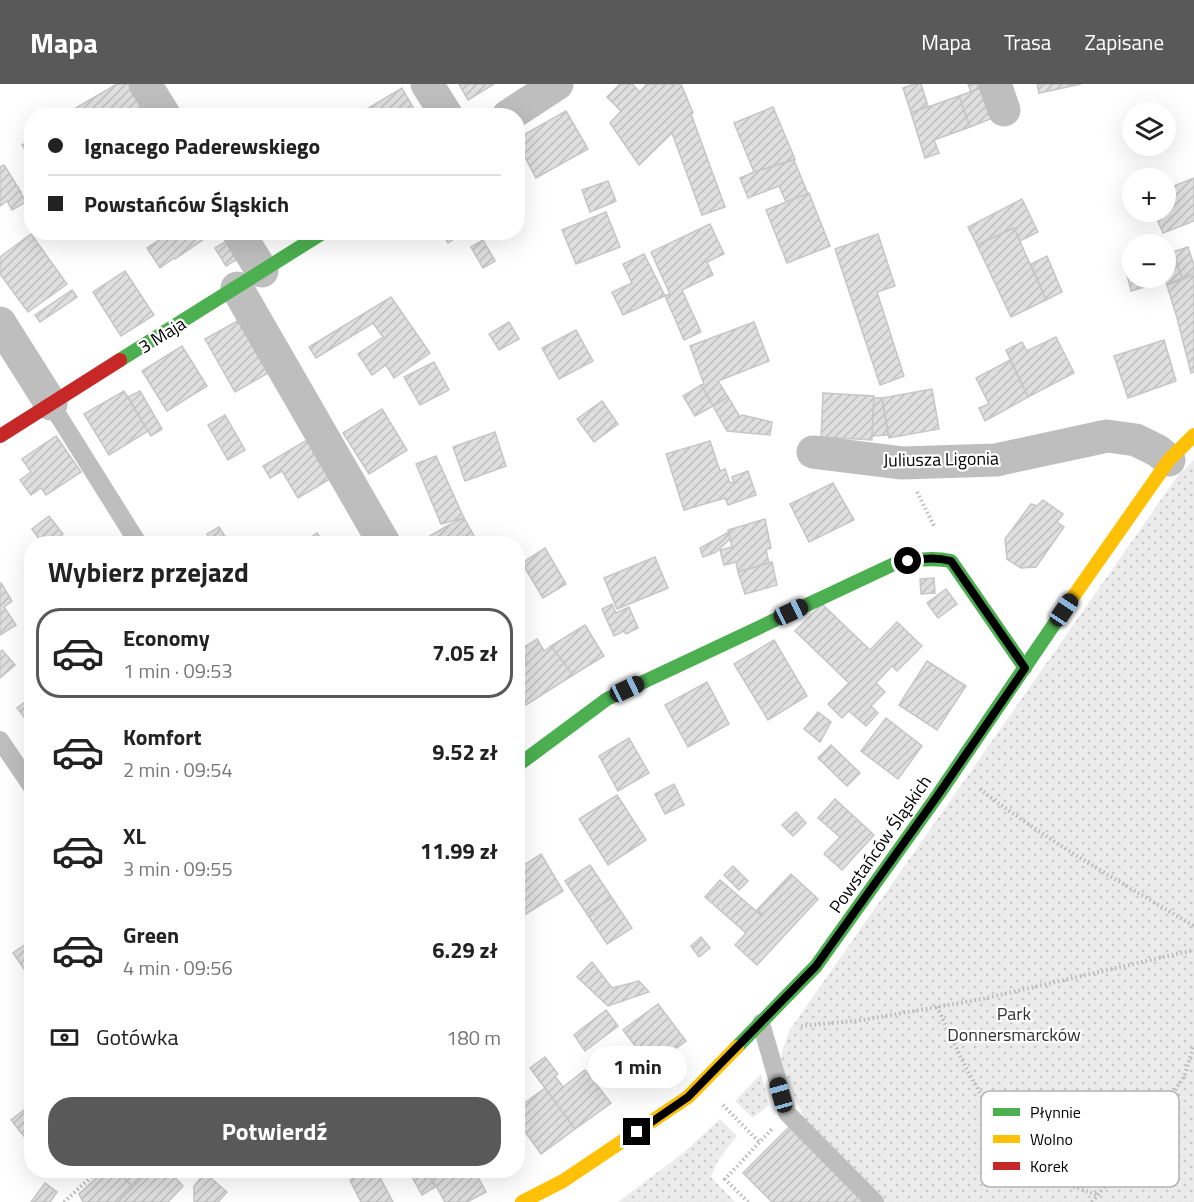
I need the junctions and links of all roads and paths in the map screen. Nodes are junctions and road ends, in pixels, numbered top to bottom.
1 (146, 84) edge
2 (427, 84) edge
3 (546, 87) edge
4 (160, 108) edge
5 (442, 108) edge
6 (518, 108) edge
7 (240, 240) edge
8 (312, 240) edge
9 (249, 280) junction
10 (0, 323) edge
11 (51, 404) junction
12 (1194, 435) edge
13 (0, 436) edge
14 (813, 452) dead end
15 (1169, 460) junction
16 (902, 463) junction
17 (134, 536) edge
18 (380, 536) edge
19 (951, 561) junction
20 (1025, 668) junction
21 (0, 740) edge
22 (525, 760) edge
23 (955, 769) junction
24 (24, 775) edge
25 (1194, 926) edge
26 (1194, 950) edge
27 (937, 1007) junction
28 (761, 1023) junction
29 (807, 1026) dead end
30 (1194, 1045) edge
31 (1174, 1091) edge
32 (981, 1095) edge
33 (787, 1113) junction
34 (735, 1117) dead end
35 (759, 1142) junction
36 (90, 1178) edge
37 (1074, 1187) edge
38 (1104, 1187) edge
39 (548, 1189) junction
40 (1098, 1195) junction
41 (64, 1202) edge
42 (522, 1202) edge
43 (561, 1202) edge
44 (748, 1202) edge
45 (875, 1202) edge
46 (1092, 1202) edge

1 - 4 street
2 - 5 street
3 - 6 street
7 - 9 street
8 - 9 street, 3 Maja
9 - 11 street, 3 Maja
9 - 18 street
10 - 11 street
11 - 13 street, 3 Maja
11 - 17 lane
12 - 15 street, Powstańców Śląskich
14 - 16 street, Juliusza Ligonia
15 - 16 street, Juliusza Ligonia
15 - 20 street, Powstańców Śląskich
16 - 19 path
19 - 20 street
19 - 22 street
20 - 23 street, Powstańców Śląskich
21 - 24 lane
23 - 25 path
23 - 28 street, Powstańców Śląskich
26 - 27 path
27 - 29 path
27 - 32 path
28 - 33 lane
28 - 39 street, Powstańców Śląskich
30 - 31 path
33 - 35 path
33 - 45 lane
34 - 35 path
35 - 44 path
36 - 41 path
37 - 40 path
38 - 40 path
39 - 42 street, Powstańców Śląskich
39 - 43 lane
40 - 46 path

